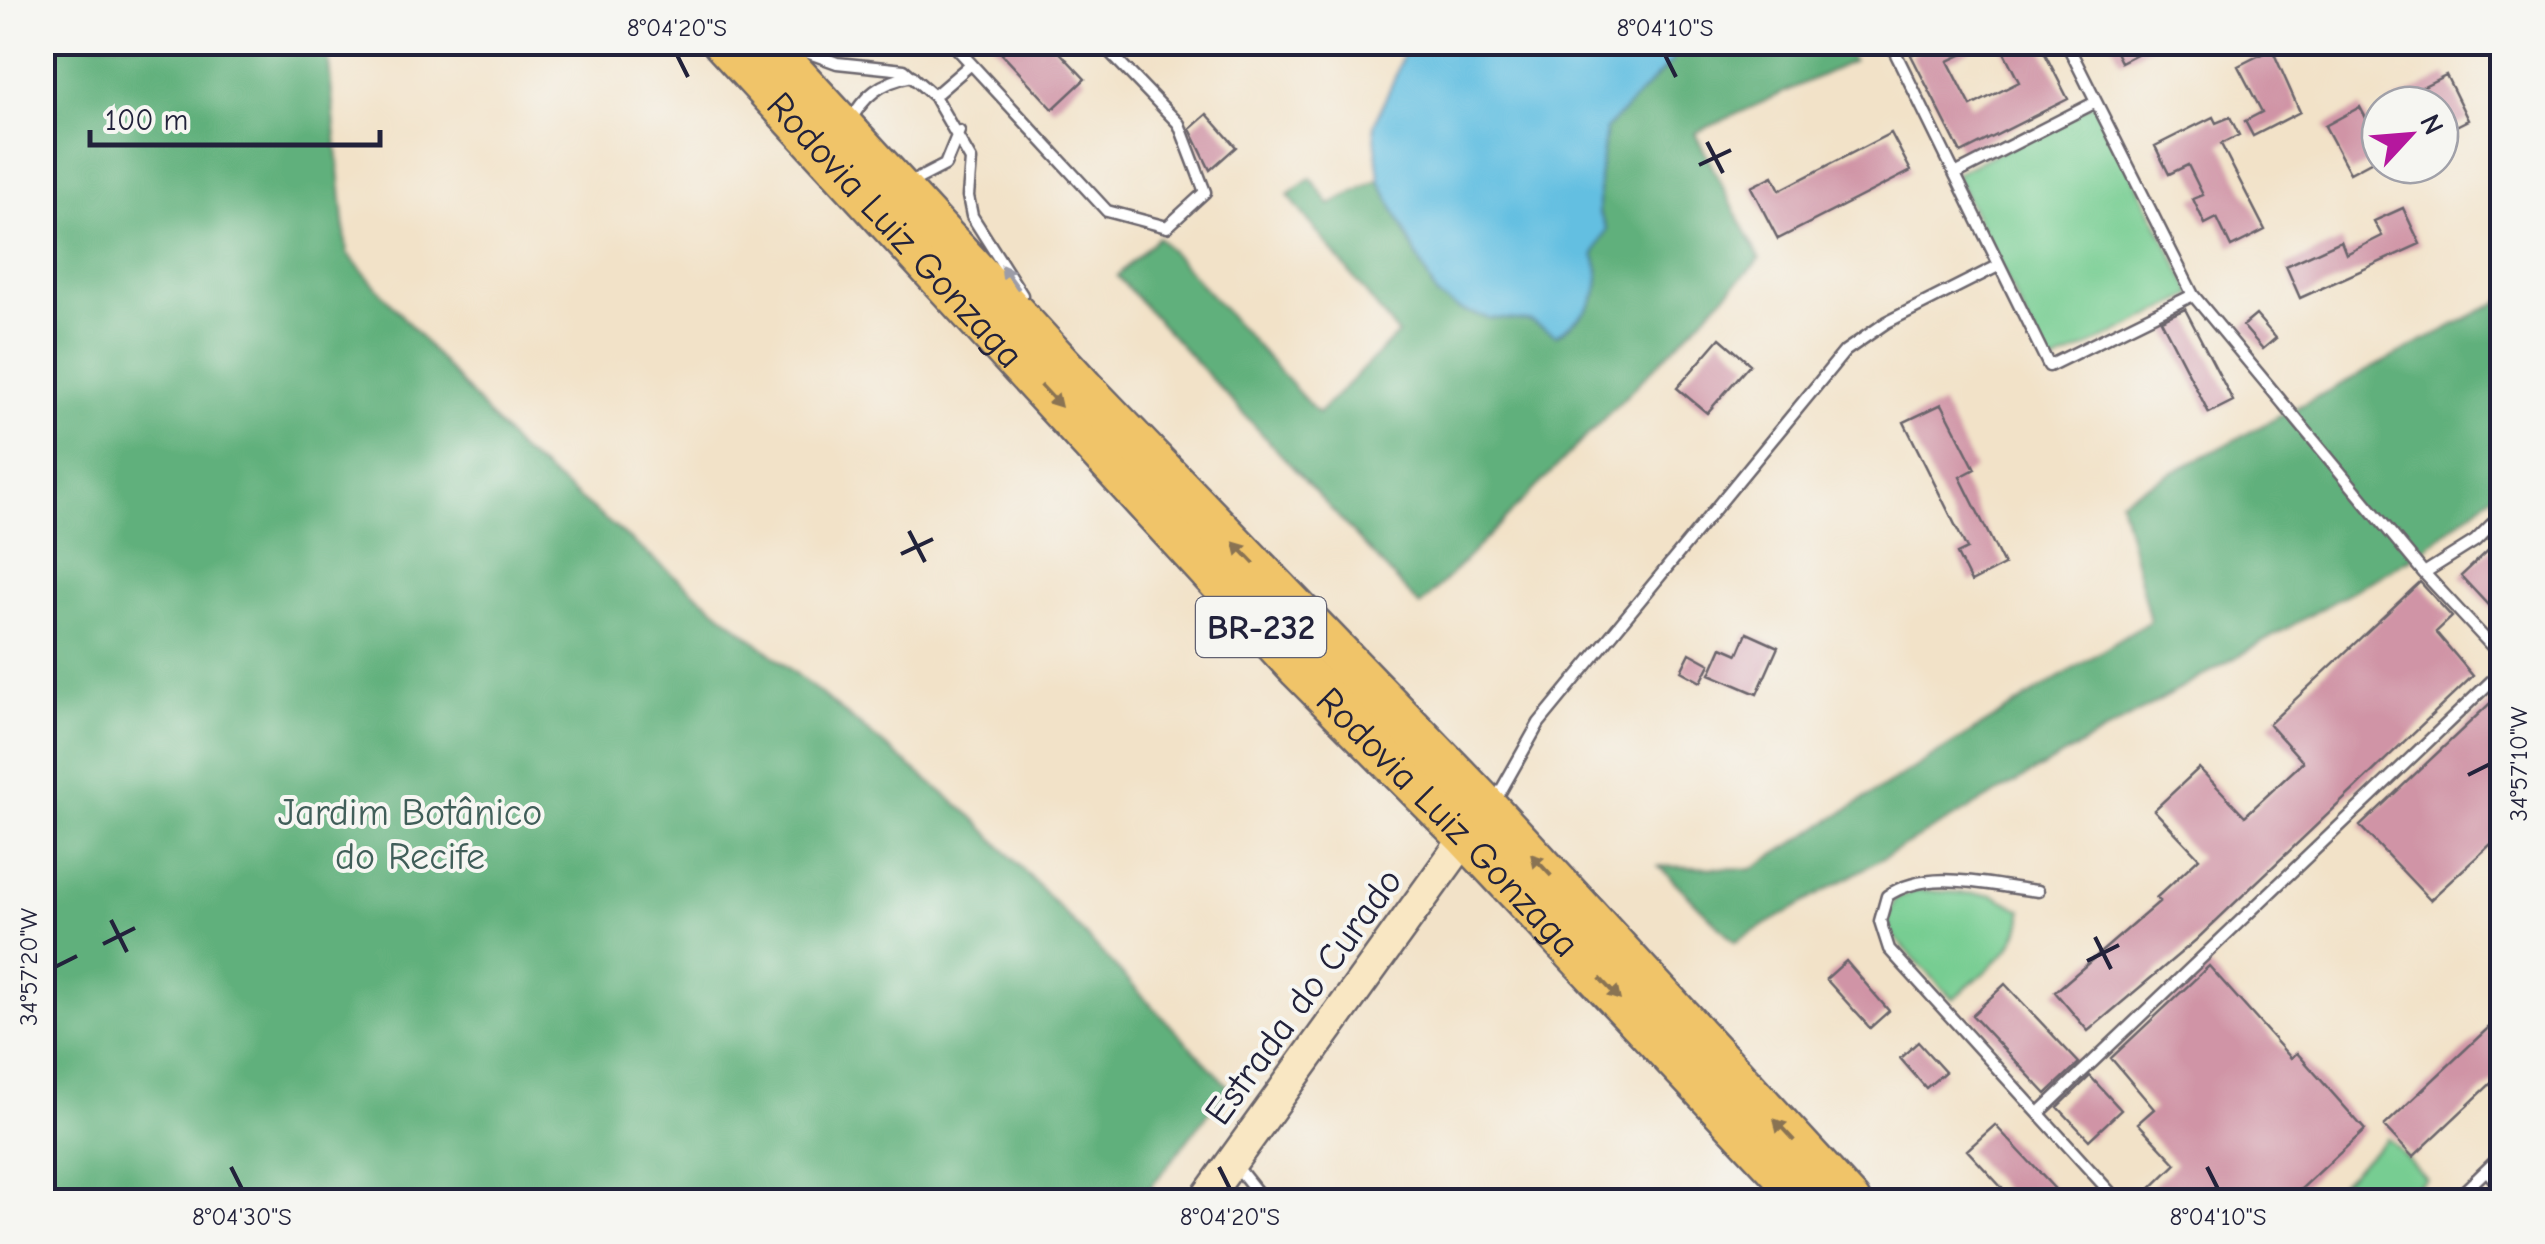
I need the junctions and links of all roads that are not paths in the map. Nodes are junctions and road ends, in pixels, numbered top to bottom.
1 (723, 42) edge
2 (765, 42) edge
3 (780, 42) edge
4 (952, 42) edge
5 (1100, 42) edge
6 (1890, 42) edge
7 (2066, 42) edge
8 (971, 64) junction
9 (912, 76) junction
10 (934, 96) junction
11 (2096, 102) junction
12 (847, 128) junction
13 (958, 132) junction
14 (1955, 174) junction
15 (899, 186) junction
16 (1998, 266) junction
17 (2193, 294) junction
18 (1028, 303) dead end
19 (1048, 331) dead end
20 (1083, 388) junction
21 (2502, 514) edge
22 (2424, 573) junction
23 (2502, 656) edge
24 (2502, 670) edge
25 (1478, 824) junction
26 (2038, 891) dead end
27 (2039, 1113) junction
28 (2502, 1155) edge
29 (1233, 1162) junction
30 (2487, 1170) junction
31 (2502, 1190) edge
32 (1203, 1202) edge
33 (1264, 1202) edge
34 (1809, 1202) edge
35 (1850, 1202) edge
36 (2119, 1202) edge
37 (2453, 1202) edge

1 -> 25 highway, Rodovia Luiz Gonzaga / BR-232
2 - 12 highway, Rodovia Luiz Gonzaga / BR-232
3 - 9 lane
4 - 8 lane
5 - 8 lane
6 - 14 lane
7 - 11 lane
8 - 10 lane
9 - 10 lane
9 - 12 lane
10 - 13 lane
11 - 14 lane
11 - 17 lane
12 - 15 highway, Rodovia Luiz Gonzaga / BR-232
13 - 15 lane
18 -> 13 lane
14 - 16 lane
15 - 20 highway, Rodovia Luiz Gonzaga / BR-232
16 - 17 lane
16 - 25 lane
17 - 22 lane
19 - 20 lane
25 -> 20 highway, Rodovia Luiz Gonzaga / BR-232
21 - 22 lane
22 - 23 lane
24 - 27 lane
25 - 29 main road, Estrada do Curado
25 -> 34 highway, Rodovia Luiz Gonzaga / BR-232
35 -> 25 highway, Rodovia Luiz Gonzaga / BR-232
26 - 27 lane
27 - 36 lane
28 - 30 lane
29 - 32 main road, Estrada do Curado
29 - 33 lane
30 - 31 lane
30 - 37 lane

